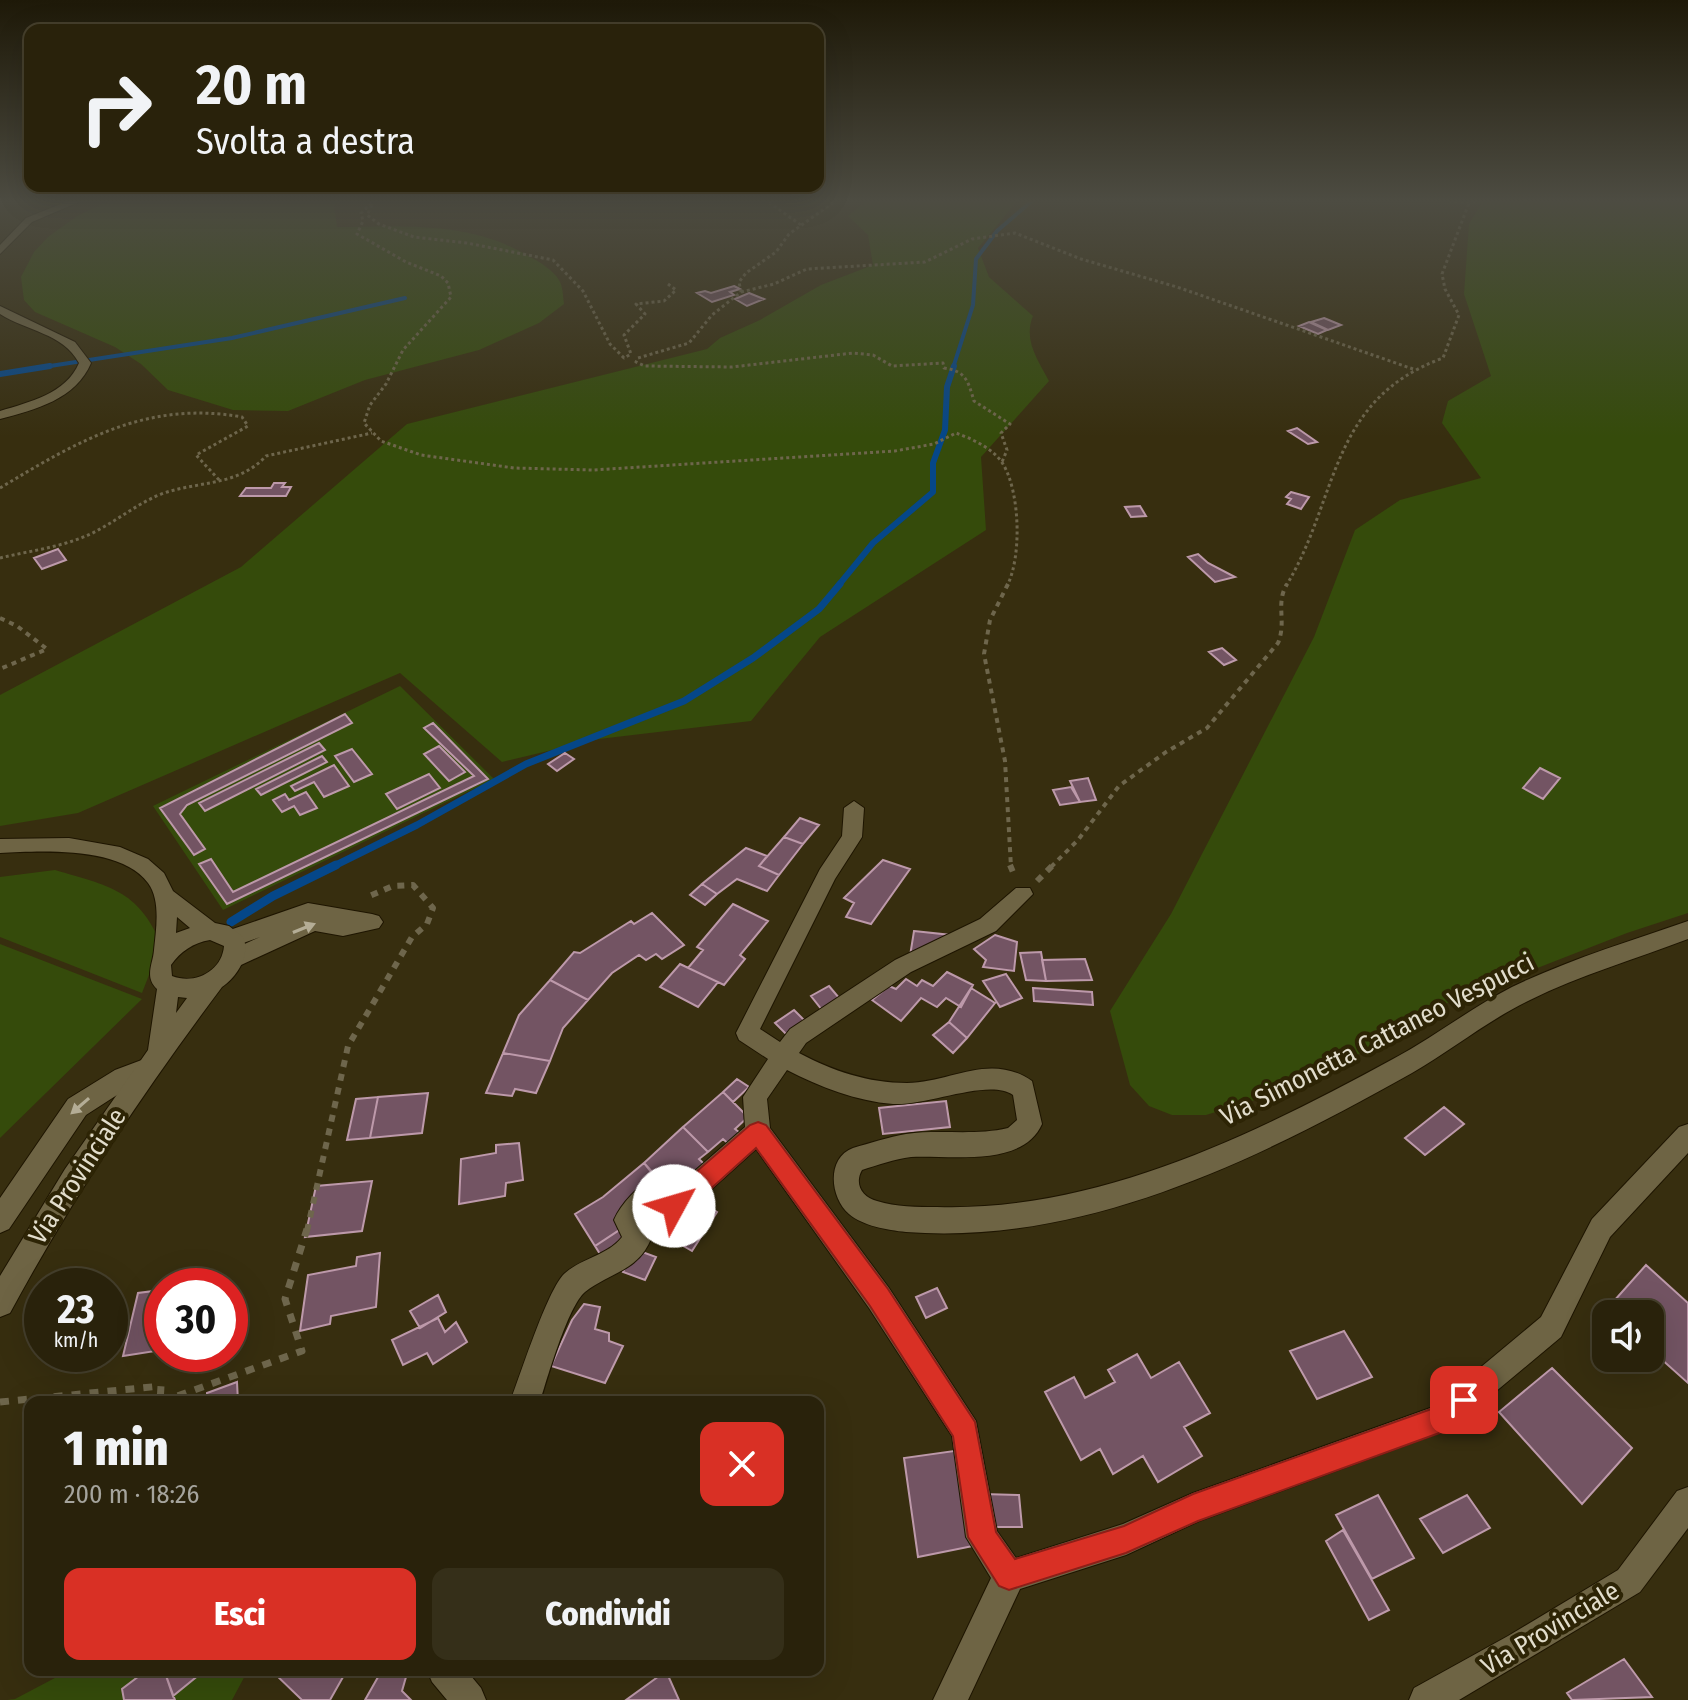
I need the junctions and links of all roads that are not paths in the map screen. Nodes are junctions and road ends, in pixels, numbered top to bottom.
1 (0, 309) edge
2 (0, 415) edge
3 (854, 808) dead end
4 (0, 846) edge
5 (1023, 894) road end
6 (165, 897) junction
7 (1688, 930) edge
8 (225, 943) junction
9 (165, 954) junction
10 (214, 980) junction
11 (169, 986) junction
12 (782, 1057) junction
13 (153, 1060) junction
14 (758, 1132) junction
15 (1688, 1135) edge
16 (0, 1220) edge
17 (0, 1303) edge
18 (527, 1396) edge
19 (1688, 1502) edge
20 (1009, 1576) junction
21 (449, 1676) edge
22 (469, 1700) edge
23 (950, 1700) edge
24 (1426, 1700) edge

1 - 2 street
3 - 12 street, Via Simonetta Cattaneo Vespucci
4 - 6 street
5 - 12 street
6 - 8 street
6 - 9 street
7 - 12 street, Via Simonetta Cattaneo Vespucci
8 -> 8 street
8 - 9 street
8 - 10 street
9 - 11 street
10 - 11 street
10 - 13 street, Via Provinciale
11 - 13 street
12 - 14 street
13 -> 16 street
13 - 17 street, Via Provinciale
14 - 18 street
14 - 20 street
15 - 20 street
19 - 24 street, Via Provinciale
20 - 23 street
21 - 22 street

